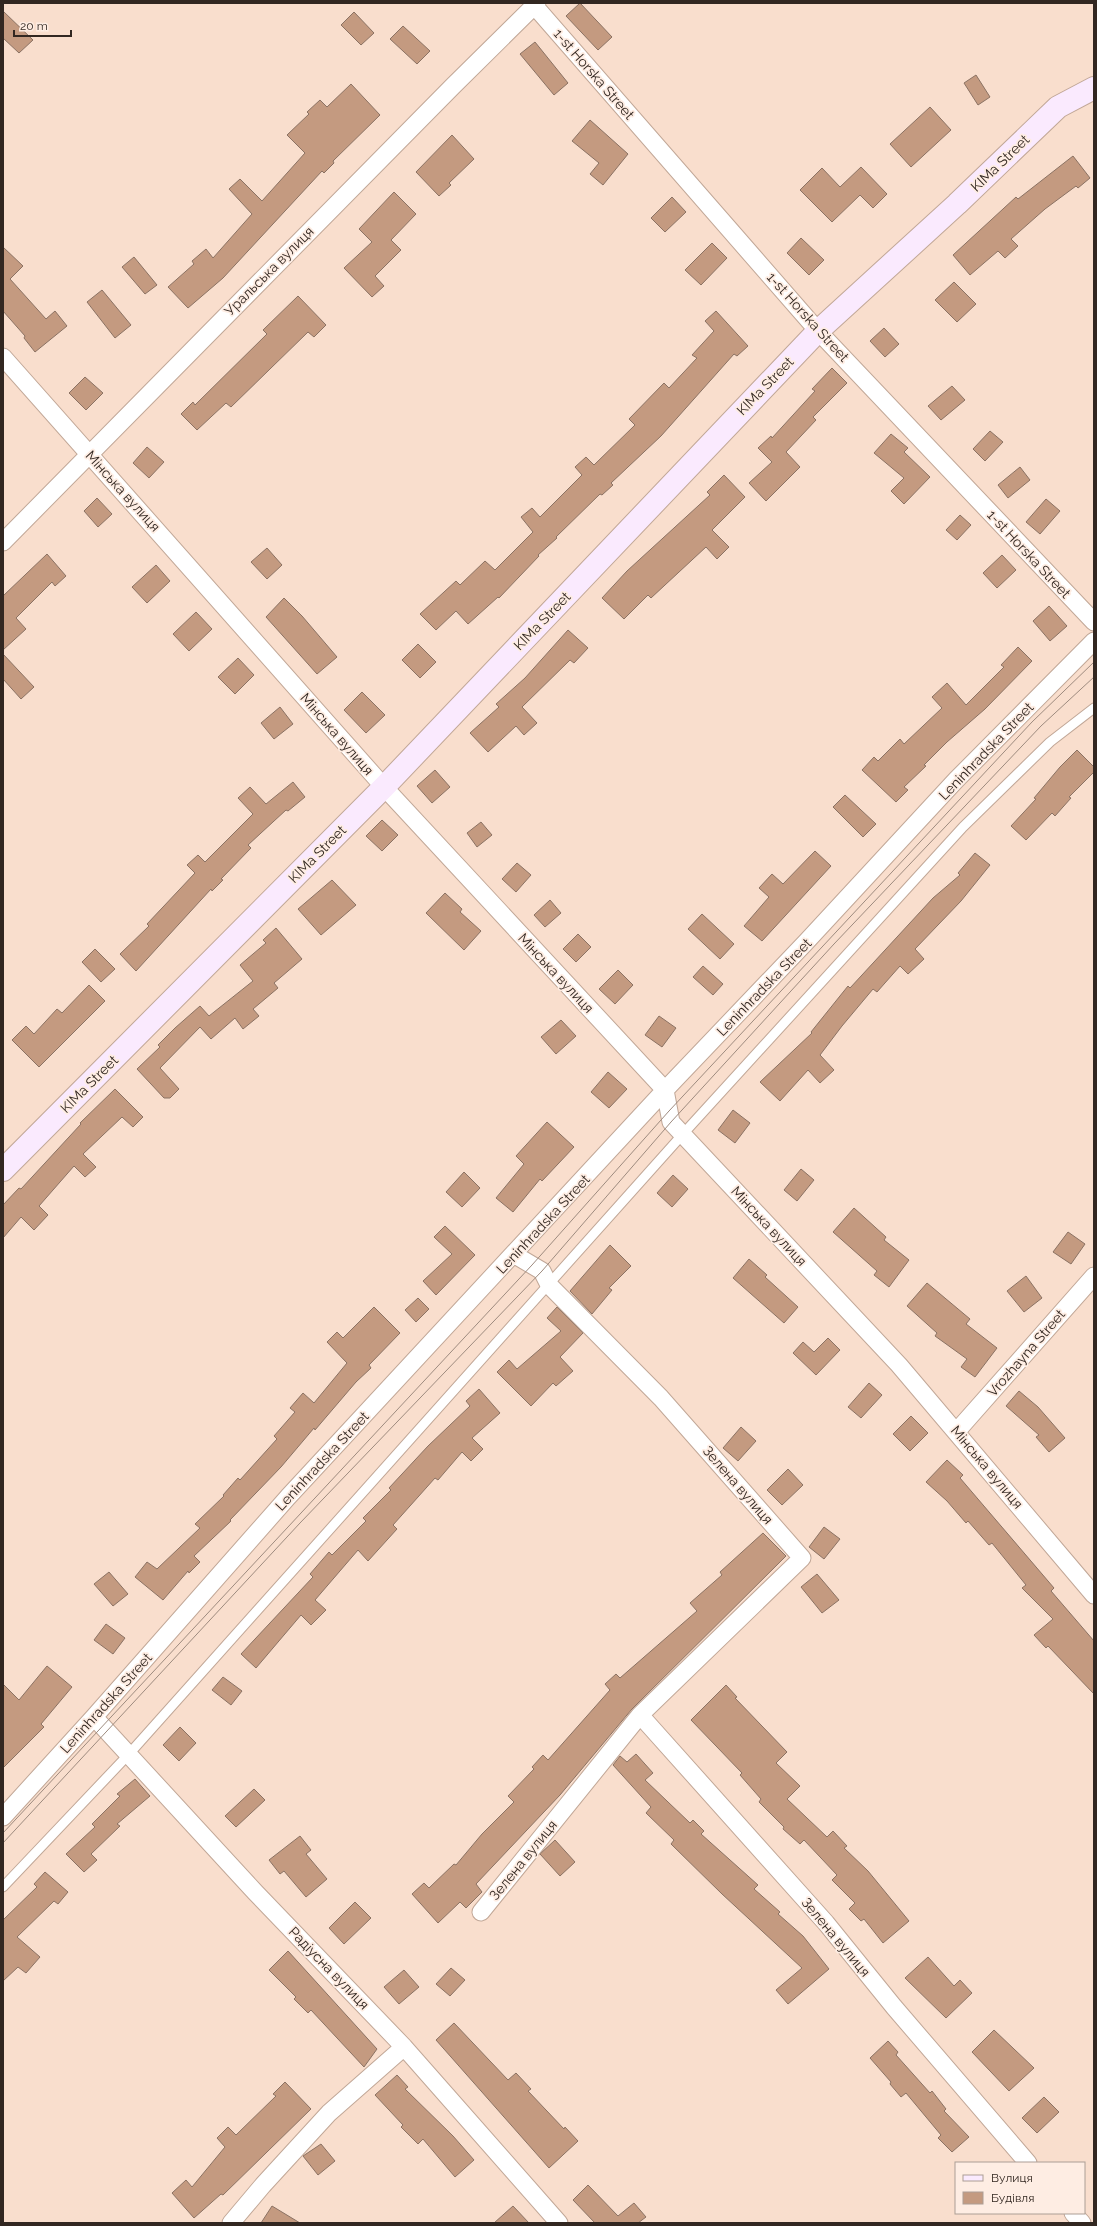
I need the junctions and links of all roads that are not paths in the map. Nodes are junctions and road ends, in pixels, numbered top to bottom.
1 (534, 4) edge
2 (1094, 88) edge
3 (818, 331) junction
4 (3, 357) edge
5 (89, 454) junction
6 (3, 542) edge
7 (1094, 622) edge
8 (1094, 642) edge
9 (1094, 708) edge
10 (384, 787) junction
11 (665, 1090) junction
12 (683, 1134) junction
13 (3, 1170) edge
14 (515, 1255) junction
15 (1094, 1276) edge
16 (549, 1285) junction
17 (957, 1431) junction
18 (1094, 1595) edge
19 (640, 1715) junction
20 (94, 1717) junction
21 (129, 1754) junction
22 (3, 1817) edge
23 (3, 1888) edge
24 (481, 1912) dead end
25 (404, 2047) junction
26 (1027, 2162) edge
27 (1074, 2214) edge
28 (232, 2223) edge
29 (559, 2223) edge
30 (1082, 2223) edge

1 - 3 street, 1-st Horska Street
1 - 5 street, Уральська вулиця
2 - 3 street, KIMa Street
3 - 7 street, 1-st Horska Street
3 - 10 street, KIMa Street
4 - 5 street, Мінська вулиця
5 - 6 street, Уральська вулиця
5 - 10 street, Мінська вулиця
8 - 11 street, Leninhradska Street
9 - 12 lane
10 - 11 street, Мінська вулиця
10 - 13 street, KIMa Street
11 - 12 street, Мінська вулиця
11 - 14 street, Leninhradska Street
12 - 16 lane
12 - 17 street, Мінська вулиця
14 - 16 street, Зелена вулиця
14 - 20 street, Leninhradska Street
15 - 17 street, Vrozhayna Street
16 - 19 street, Зелена вулиця
16 - 21 lane
17 - 18 street, Мінська вулиця
19 - 24 street, Зелена вулиця
19 - 26 street, Зелена вулиця
20 - 21 street, Радіусна вулиця
20 - 22 street, Leninhradska Street
21 - 23 lane
21 - 25 street, Радіусна вулиця
25 - 28 street
25 - 29 street, Радіусна вулиця
27 - 30 street

